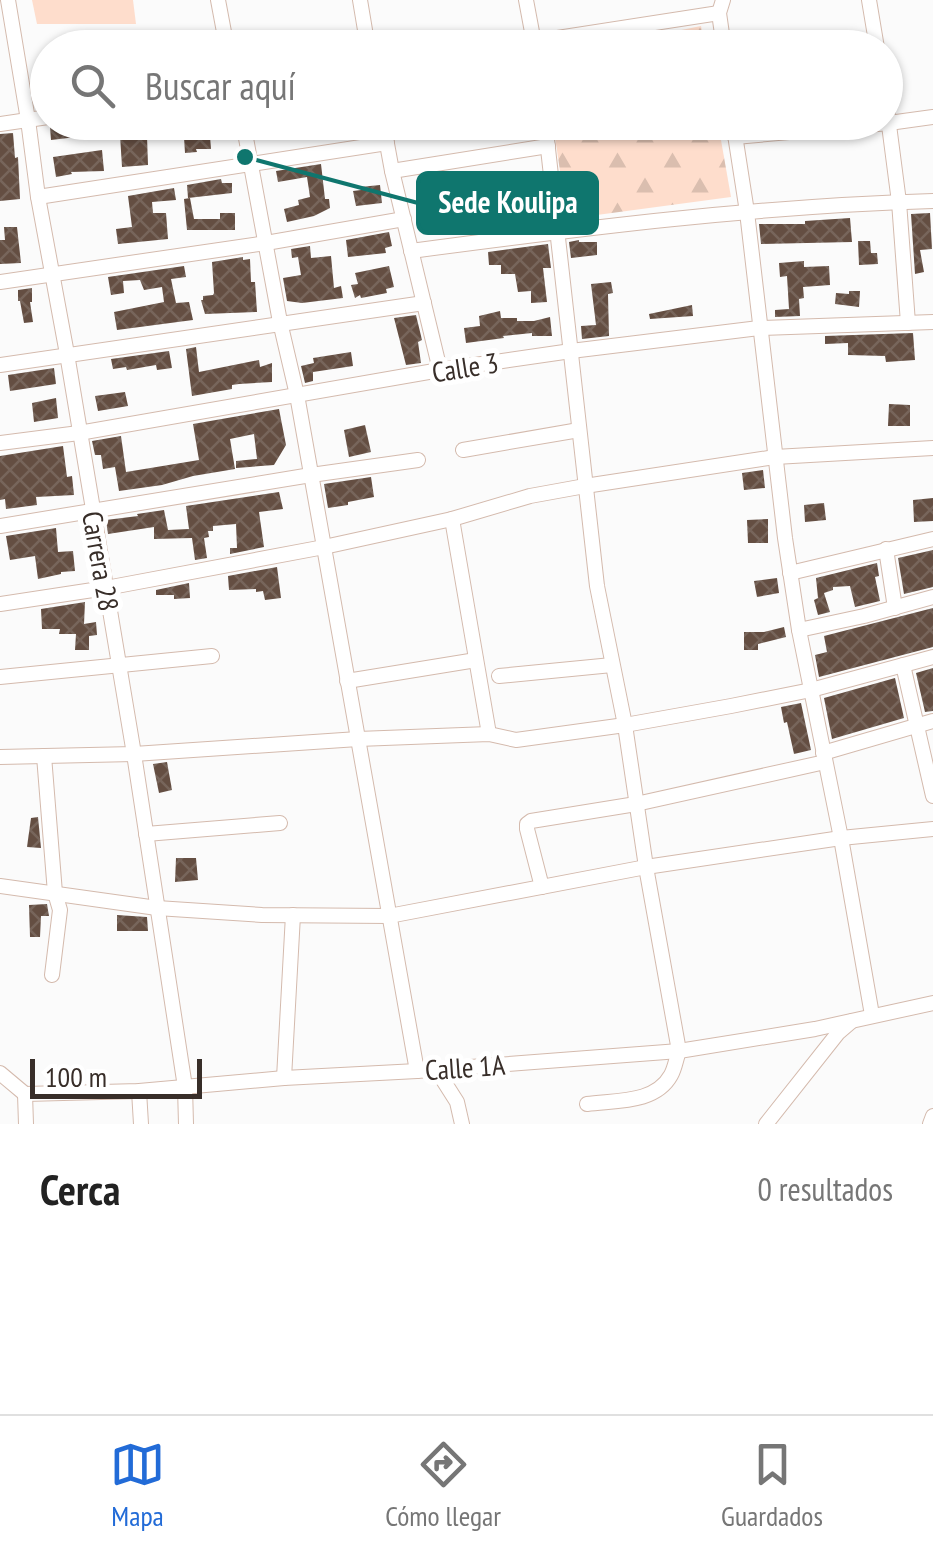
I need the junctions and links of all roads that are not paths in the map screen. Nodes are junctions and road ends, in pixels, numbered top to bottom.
1 (8, 0) edge
2 (218, 0) edge
3 (360, 0) edge
4 (526, 0) edge
5 (870, 0) edge
6 (721, 7) edge
7 (224, 30) edge
8 (365, 30) edge
9 (532, 30) edge
10 (608, 30) edge
11 (874, 30) edge
12 (933, 116) edge
13 (28, 120) junction
14 (903, 121) edge
15 (0, 124) edge
16 (30, 136) edge
17 (31, 140) edge
18 (247, 140) edge
19 (387, 140) edge
20 (547, 140) edge
21 (735, 140) edge
22 (891, 140) edge
23 (388, 143) junction
24 (548, 146) junction
25 (252, 164) junction
26 (392, 171) junction
27 (38, 198) junction
28 (933, 201) edge
29 (899, 202) junction
30 (746, 212) junction
31 (404, 219) junction
32 (556, 232) junction
33 (266, 243) junction
34 (411, 251) junction
35 (54, 276) junction
36 (0, 282) edge
37 (424, 303) junction
38 (280, 322) junction
39 (933, 322) edge
40 (908, 323) junction
41 (759, 328) junction
42 (571, 350) junction
43 (67, 354) junction
44 (0, 365) edge
45 (440, 370) junction
46 (297, 396) junction
47 (579, 430) junction
48 (79, 433) junction
49 (0, 443) edge
50 (933, 448) edge
51 (463, 450) dead end
52 (775, 457) junction
53 (418, 460) dead end
54 (311, 475) junction
55 (585, 486) junction
56 (93, 512) junction
57 (452, 520) junction
58 (0, 526) edge
59 (933, 539) edge
60 (324, 547) junction
61 (886, 550) junction
62 (790, 573) junction
63 (106, 588) junction
64 (933, 597) edge
65 (0, 604) edge
66 (896, 608) junction
67 (799, 630) junction
68 (212, 656) dead end
69 (933, 657) edge
70 (476, 660) junction
71 (118, 664) junction
72 (612, 665) junction
73 (903, 665) junction
74 (0, 676) edge
75 (500, 676) dead end
76 (348, 681) junction
77 (810, 690) junction
78 (925, 722) edge
79 (625, 726) junction
80 (490, 734) junction
81 (358, 739) junction
82 (134, 754) junction
83 (44, 756) junction
84 (0, 757) edge
85 (824, 757) junction
86 (933, 796) edge
87 (636, 804) junction
88 (280, 823) dead end
89 (933, 829) edge
90 (146, 834) junction
91 (842, 838) junction
92 (646, 867) junction
93 (0, 886) edge
94 (542, 887) junction
95 (56, 893) junction
96 (157, 908) junction
97 (294, 916) junction
98 (389, 916) junction
99 (52, 975) dead end
100 (933, 1004) edge
101 (872, 1015) junction
102 (854, 1020) junction
103 (679, 1051) junction
104 (436, 1070) junction
105 (417, 1071) junction
106 (0, 1073) edge
107 (284, 1078) junction
108 (185, 1087) junction
109 (138, 1092) junction
110 (25, 1094) junction
111 (587, 1104) dead end
112 (933, 1116) edge
113 (185, 1117) edge
114 (26, 1124) edge
115 (141, 1124) edge
116 (172, 1124) edge
117 (462, 1124) edge
118 (766, 1124) edge
119 (930, 1124) edge

1 - 13 street, Carrera 28
2 - 7 street
3 - 8 street
4 - 9 street
5 - 11 street
6 - 10 street
12 - 14 street
13 - 15 street
13 - 16 street, Carrera 28
17 - 27 street, Carrera 28
18 - 25 street
19 - 23 street
20 - 24 street
21 - 30 street
22 - 29 street
23 - 25 street
23 - 26 street
24 - 26 street
24 - 32 street
25 - 27 street
25 - 33 street
26 - 31 street
27 - 35 street, Carrera 28
28 - 29 street
29 - 30 street
29 - 40 street
30 - 32 street
30 - 41 street
31 - 33 street
31 - 34 street
32 - 34 street
32 - 42 street
33 - 35 street
33 - 38 street
34 - 37 street
35 - 36 street
35 - 43 street, Carrera 28
37 - 38 street
37 - 45 street
38 - 43 street
38 - 46 street
39 - 40 street, Calle 3
40 - 41 street, Calle 3
41 - 42 street, Calle 3
41 - 52 street
42 - 45 street, Calle 3
42 - 47 street
43 - 44 street
43 - 48 street, Carrera 28
45 - 46 street, Calle 3
46 - 48 street, Calle 3
46 - 54 street
47 - 51 street
47 - 55 street
48 - 49 street, Calle 3
48 - 56 street, Carrera 28
50 - 52 street
52 - 55 street
52 - 62 street
53 - 54 street
54 - 56 street
54 - 60 street
55 - 57 street
55 - 72 street
56 - 58 street
56 - 63 street, Carrera 28
57 - 60 street
57 - 70 street
59 - 61 street
60 - 63 street
60 - 76 street
61 - 62 street
61 - 66 street
62 - 67 street
63 - 65 street
63 - 71 street, Carrera 28
64 - 66 street
66 - 67 street
67 - 77 street
68 - 71 street
69 - 73 street
70 - 76 street
70 - 80 street
71 - 74 street
71 - 82 street, Carrera 28
72 - 75 street
72 - 79 street
73 - 77 street
73 - 78 street
76 - 81 street
77 - 79 street
77 - 85 street
78 - 85 street
78 - 86 street
79 - 80 street
79 - 87 street
80 - 81 street
81 - 82 street
81 - 98 street
82 - 83 street
82 - 90 street, Carrera 28
83 - 84 street
83 - 95 street
85 - 87 street
85 - 91 street
87 - 92 street
87 - 94 street
88 - 90 street
89 - 91 street
90 - 96 street, Carrera 28
91 - 92 street
91 - 101 street
92 - 94 street
92 - 103 street
93 - 95 street
94 - 98 street
95 - 96 street
95 - 99 street
96 - 97 street
96 - 108 street, Carrera 28
97 - 98 street
97 - 107 street
98 - 105 street
100 - 101 street, Calle 1A
101 - 102 street, Calle 1A
102 - 103 street, Calle 1A
102 - 118 street
103 - 104 street, Calle 1A
103 - 111 street
104 - 105 street, Calle 1A
104 - 117 street
105 - 107 street, Calle 1A
106 - 110 street
107 - 108 street, Calle 1A
108 - 109 street, Calle 1A
108 - 113 street, Carrera 28
109 - 110 street, Calle 1A
109 - 115 street
110 - 114 street
112 - 119 street
113 - 116 street

